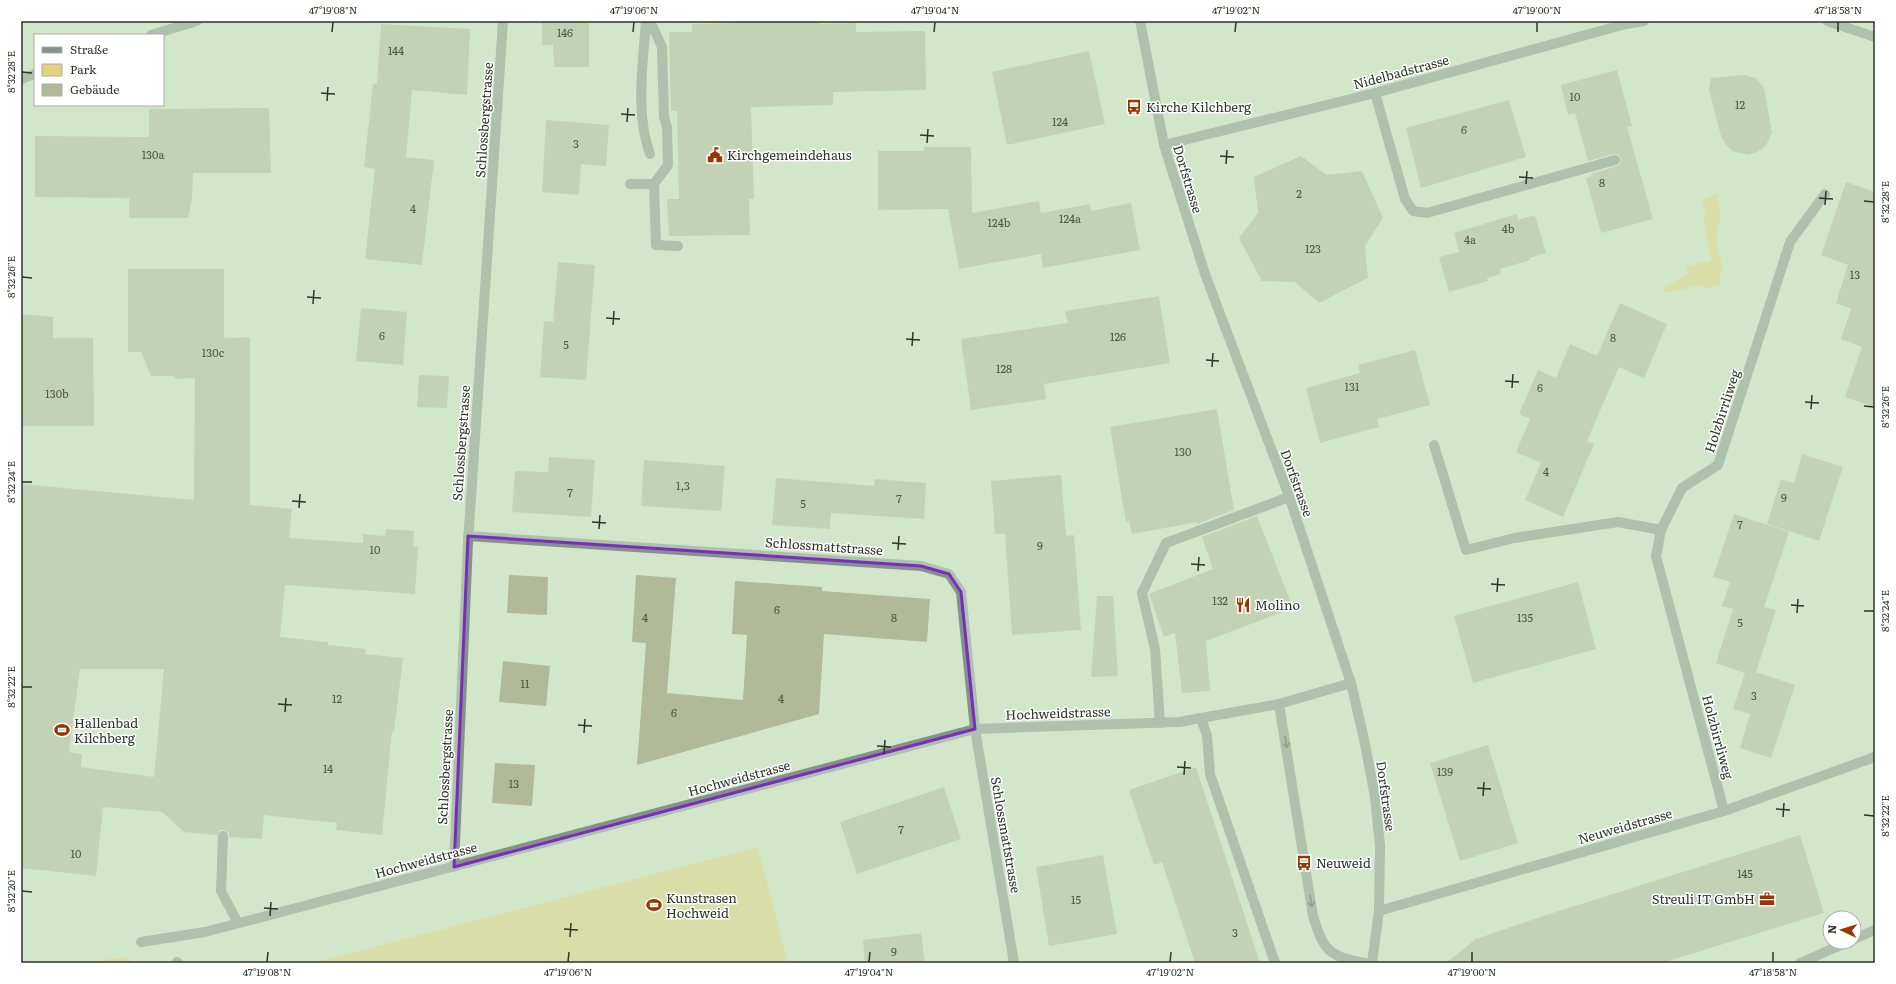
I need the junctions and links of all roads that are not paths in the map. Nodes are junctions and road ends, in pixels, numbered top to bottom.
1 (197, 21) edge
2 (503, 21) edge
3 (646, 21) edge
4 (650, 21) edge
5 (1140, 21) edge
6 (1644, 21) edge
7 (1827, 21) edge
8 (1626, 22) edge
9 (154, 34) edge
10 (1875, 37) edge
11 (34, 74) edge
12 (21, 79) edge
13 (1375, 93) junction
14 (1164, 145) junction
15 (650, 154) dead end
16 (1615, 160) dead end
17 (630, 184) dead end
18 (654, 184) junction
19 (1825, 194) dead end
20 (678, 246) dead end
21 (1434, 445) dead end
22 (1289, 497) junction
23 (1661, 530) junction
24 (468, 536) junction
25 (1350, 683) junction
26 (1279, 704) junction
27 (1201, 718) junction
28 (1160, 723) junction
29 (975, 729) junction
30 (1875, 757) edge
31 (1724, 811) junction
32 (223, 836) dead end
33 (454, 867) junction
34 (1379, 911) junction
35 (238, 923) junction
36 (1875, 930) edge
37 (1862, 936) edge
38 (141, 942) dead end
39 (1830, 950) edge
40 (1014, 963) edge
41 (1276, 963) edge
42 (1365, 963) edge
43 (1372, 963) edge
44 (1800, 963) edge

1 - 9 street
2 - 24 street, Schlossbergstrasse
3 - 15 street
4 - 18 street
5 - 14 street, Dorfstrasse
6 - 8 street, Nidelbadstrasse
7 - 10 street
8 - 13 street, Nidelbadstrasse
11 - 12 street
13 - 14 street, Nidelbadstrasse
13 - 16 street
14 - 22 street, Dorfstrasse
17 - 18 street
18 - 20 street
19 - 23 street, Holzbirrliweg
21 - 23 street
22 - 25 street, Dorfstrasse
22 - 28 street
23 - 31 street, Holzbirrliweg
24 - 29 street, Schlossmattstrasse
24 - 33 street, Schlossbergstrasse
25 - 26 street, Hochweidstrasse
25 - 34 street, Dorfstrasse
26 - 27 street, Hochweidstrasse
26 -> 42 street
27 - 28 street, Hochweidstrasse
27 - 41 street
28 - 29 street, Hochweidstrasse
29 - 33 street, Hochweidstrasse
29 - 40 street, Schlossmattstrasse
30 - 31 street, Neuweidstrasse
31 - 34 street, Neuweidstrasse
32 - 35 street
33 - 35 street, Hochweidstrasse
34 - 43 street, Dorfstrasse
35 - 38 street, Hochweidstrasse
36 - 37 street
39 - 44 street

